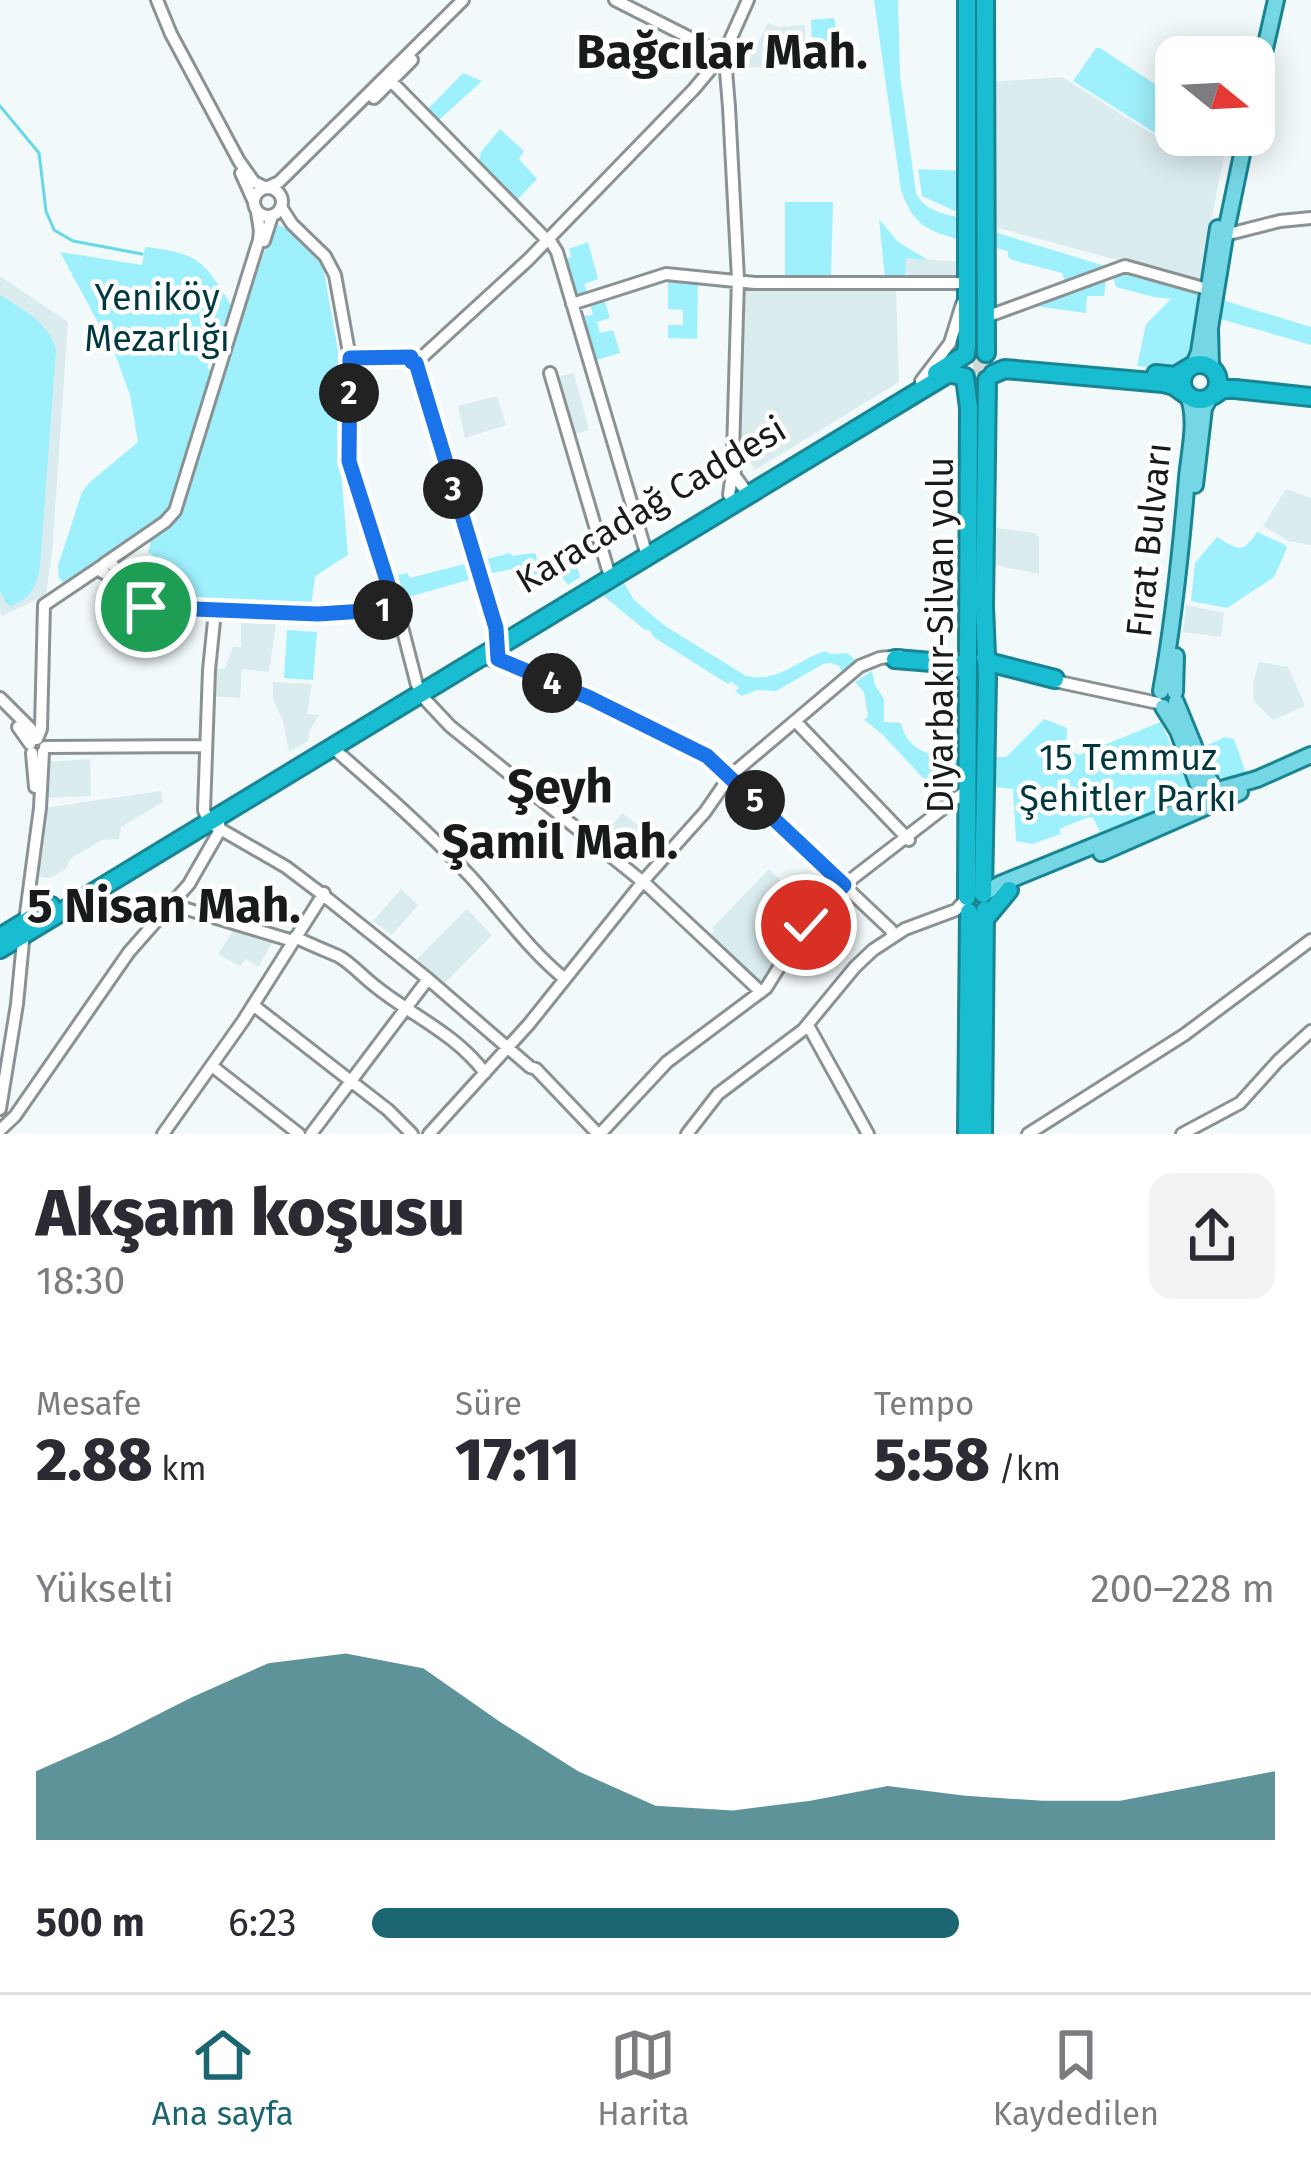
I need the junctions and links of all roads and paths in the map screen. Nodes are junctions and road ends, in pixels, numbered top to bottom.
1 (154, 0) edge
2 (468, 0) edge
3 (615, 0) edge
4 (745, 0) edge
5 (976, 0) edge
6 (1267, 0) edge
7 (1276, 0) edge
8 (1259, 36) edge
9 (1268, 36) edge
10 (976, 42) junction
11 (721, 56) junction
12 (392, 81) junction
13 (1238, 156) edge
14 (976, 186) junction
15 (266, 188) junction
16 (256, 207) junction
17 (277, 208) junction
18 (1311, 218) edge
19 (1221, 236) junction
20 (546, 238) junction
21 (737, 278) junction
22 (968, 283) junction
23 (1207, 289) junction
24 (572, 304) junction
25 (350, 358) junction
26 (416, 358) junction
27 (979, 364) junction
28 (1022, 367) junction
29 (1202, 368) junction
30 (550, 374) dead end
31 (926, 382) junction
32 (1311, 387) edge
33 (1188, 396) junction
34 (1211, 397) junction
35 (1311, 397) edge
36 (744, 487) junction
37 (980, 517) junction
38 (973, 536) junction
39 (645, 549) junction
40 (608, 570) junction
41 (111, 571) junction
42 (986, 580) junction
43 (968, 589) junction
44 (396, 609) junction
45 (212, 611) junction
46 (494, 645) junction
47 (894, 657) junction
48 (977, 665) junction
49 (1054, 680) joint
50 (418, 689) junction
51 (1165, 698) junction
52 (0, 702) edge
53 (976, 721) junction
54 (796, 726) junction
55 (38, 745) junction
56 (204, 746) junction
57 (333, 748) junction
58 (1311, 760) edge
59 (1203, 768) junction
60 (734, 779) junction
61 (1246, 782) junction
62 (971, 790) junction
63 (1210, 798) junction
64 (209, 821) junction
65 (906, 841) junction
66 (644, 883) junction
67 (849, 885) junction
68 (325, 893) junction
69 (980, 902) junction
70 (170, 904) junction
71 (948, 920) joint
72 (899, 932) junction
73 (24, 935) junction
74 (0, 937) edge
75 (294, 939) junction
76 (1311, 940) edge
77 (0, 950) edge
78 (428, 979) junction
79 (565, 979) junction
80 (761, 992) junction
81 (253, 1005) junction
82 (408, 1007) junction
83 (984, 1028) junction
84 (810, 1029) junction
85 (1311, 1031) edge
86 (508, 1046) junction
87 (976, 1054) junction
88 (212, 1066) junction
89 (485, 1073) junction
90 (352, 1082) junction
91 (976, 1098) junction
92 (0, 1109) edge
93 (0, 1131) edge
94 (9, 1134) edge
95 (163, 1134) edge
96 (299, 1134) edge
97 (311, 1134) edge
98 (412, 1134) edge
99 (429, 1134) edge
100 (601, 1134) edge
101 (690, 1134) edge
102 (868, 1134) edge
103 (975, 1134) edge
104 (1028, 1134) edge
105 (1182, 1134) edge

1 - 15 street
1 - 16 street
2 - 12 street
2 - 15 street
3 - 11 street
4 - 11 street
5 - 10 highway
5 - 10 highway
6 - 8 main road
7 - 9 main road
10 - 14 highway
10 - 14 highway
11 - 20 street
11 - 21 street
11 - 21 street
12 - 17 street
12 - 20 street
13 - 19 main road
14 - 22 highway
14 - 27 highway
15 - 16 street
15 - 17 street
16 - 17 street
16 - 41 street
17 - 25 street
17 - 41 street
18 - 19 street
19 - 23 main road
19 - 29 main road
20 - 24 street
20 - 26 street
21 - 22 street
21 - 24 street
21 - 36 street
22 - 27 highway
22 - 31 street
23 - 27 street
23 - 29 main road
24 - 39 street
25 - 26 street
25 - 44 street
26 - 46 street
27 - 28 highway
27 - 28 highway
27 - 31 highway, Karacadağ Caddesi
27 - 31 highway
27 - 31 highway
27 - 37 highway
27 - 38 highway, Diyarbakır-Silvan yolu
27 - 42 highway
27 - 43 highway
28 - 29 highway
28 - 33 highway
29 - 32 highway
29 - 33 highway
29 - 34 highway
30 - 40 street
31 - 36 highway, Karacadağ Caddesi
33 - 34 highway
33 - 51 main road, Fırat Bulvarı
34 - 35 highway
34 - 51 main road, Fırat Bulvarı
36 - 39 highway, Karacadağ Caddesi
36 - 46 highway, Karacadağ Caddesi
37 - 42 highway
37 - 62 highway
38 - 43 highway
38 - 62 highway, Diyarbakır-Silvan yolu
39 - 40 highway, Karacadağ Caddesi
40 - 46 highway, Karacadağ Caddesi
41 - 45 street
41 - 55 street
42 - 48 highway
43 - 48 highway
44 - 45 street
44 - 50 street
45 - 56 street
46 - 50 highway, Karacadağ Caddesi
46 - 60 street
47 - 48 highway
47 - 48 highway
47 - 54 street
47 - 60 street
48 - 49 highway
48 - 53 highway
49 - 51 street
50 - 57 highway, Karacadağ Caddesi
50 - 64 highway, Karacadağ Caddesi
50 - 66 street
51 - 59 main road, Fırat Bulvarı
51 - 63 main road, Fırat Bulvarı
52 - 55 street
53 - 62 highway
53 - 69 highway
54 - 60 street
54 - 65 street
55 - 56 street
55 - 73 street
56 - 64 street
57 - 64 highway, Karacadağ Caddesi
57 - 79 street
58 - 61 main road
58 - 63 main road
59 - 61 street
59 - 63 main road, Fırat Bulvarı
60 - 66 street
60 - 67 street
61 - 63 main road
62 - 65 street
62 - 69 highway, Diyarbakır-Silvan yolu
63 - 69 main road
64 - 68 street
64 - 70 street
64 - 73 highway, Karacadağ Caddesi
65 - 67 street
66 - 79 street
66 - 80 street
67 - 72 street
67 - 80 street
67 - 100 street
68 - 75 street
68 - 78 street
68 - 86 street
69 - 71 highway
69 - 72 street
69 - 83 highway
69 - 87 highway, Diyarbakır-Silvan yolu
69 - 91 highway
70 - 75 street
70 - 93 street
71 - 84 street
72 - 101 street
73 - 74 highway, Karacadağ Caddesi
73 - 77 highway, Karacadağ Caddesi
73 - 92 street
75 - 81 street
75 - 82 street
76 - 104 street
78 - 82 street
78 - 86 street
79 - 86 street
80 - 100 street
81 - 88 street
81 - 90 street
82 - 89 street
82 - 90 street
83 - 87 street
83 - 91 highway
84 - 101 street
84 - 102 street
85 - 105 street
86 - 89 street
86 - 100 street
87 - 91 highway
87 - 103 highway, Diyarbakır-Silvan yolu
88 - 95 street
88 - 96 street
89 - 99 street
90 - 97 street
90 - 98 street
91 - 103 highway
93 - 94 street

